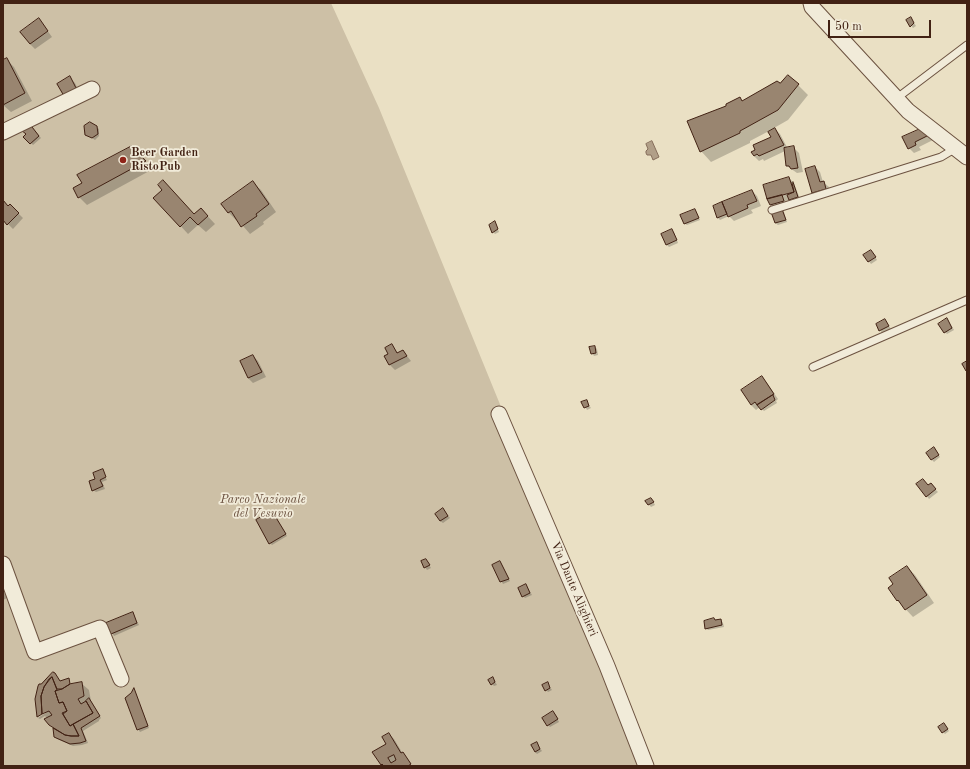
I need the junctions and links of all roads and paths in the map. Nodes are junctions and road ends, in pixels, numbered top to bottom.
1 (811, 3) edge
2 (967, 45) edge
3 (92, 89) dead end
4 (897, 98) junction
5 (3, 132) edge
6 (962, 153) edge
7 (772, 210) dead end
8 (967, 300) edge
9 (813, 367) dead end
10 (499, 414) dead end
11 (3, 564) edge
12 (121, 679) dead end
13 (646, 766) edge

1 - 4 street
2 - 4 lane
3 - 5 street
4 - 6 street
6 - 7 lane
8 - 9 lane
10 - 13 street, Via Dante Alighieri
11 - 12 street

